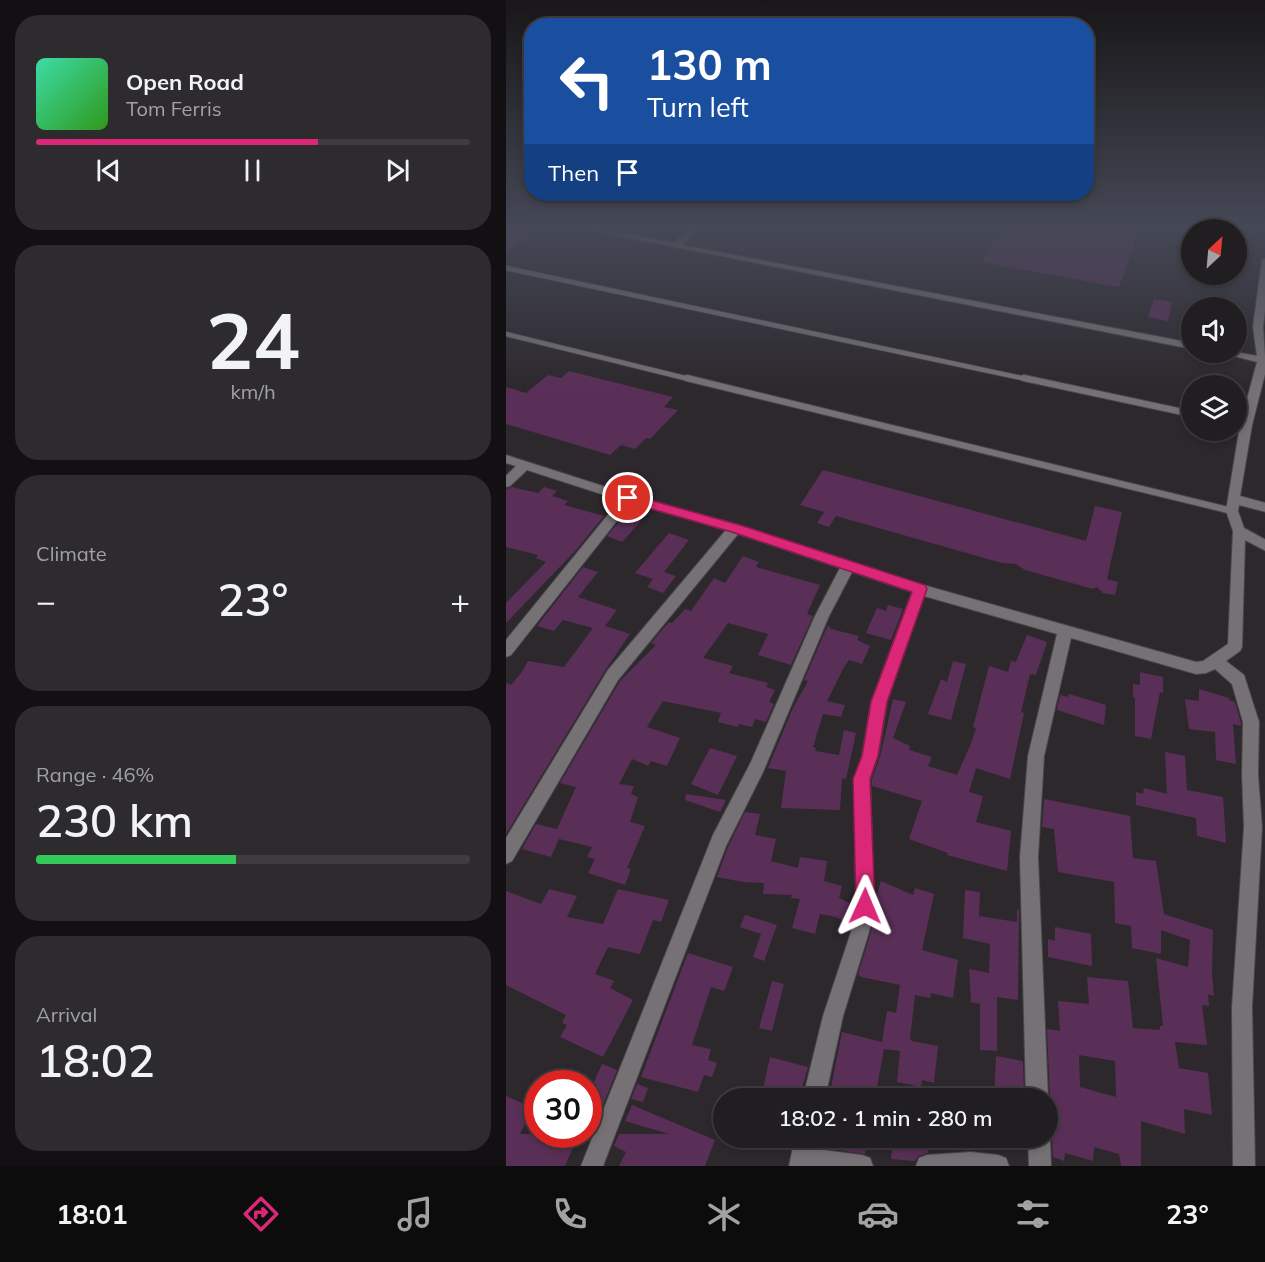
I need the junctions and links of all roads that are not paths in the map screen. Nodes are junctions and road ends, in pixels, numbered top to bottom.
1 (573, 281) edge
2 (859, 281) edge
3 (1264, 281) edge
4 (1262, 328) edge
5 (506, 334) edge
6 (1181, 344) edge
7 (1247, 357) edge
8 (1263, 360) junction
9 (1247, 407) edge
10 (1181, 412) edge
11 (1240, 441) edge
12 (506, 459) edge
13 (525, 465) junction
14 (506, 483) edge
15 (628, 498) junction
16 (1234, 505) junction
17 (1265, 507) edge
18 (735, 528) junction
19 (1239, 531) junction
20 (1265, 546) edge
21 (848, 567) junction
22 (920, 589) junction
23 (1065, 632) junction
24 (506, 651) edge
25 (1216, 661) junction
26 (506, 855) edge
27 (816, 1088) edge
28 (1037, 1088) edge
29 (1039, 1148) edge
30 (800, 1162) edge
31 (971, 1165) edge
32 (592, 1166) edge
33 (862, 1166) edge
34 (927, 1166) edge
35 (998, 1166) edge
36 (1040, 1166) edge
37 (1244, 1166) edge

1 - 10 lane
2 - 6 street
3 - 4 street
4 - 8 street
5 - 16 lane
7 - 8 street
8 - 9 street
11 - 16 street
12 - 13 street
13 - 14 street
13 - 15 street
15 - 18 street
15 - 24 street
16 - 17 street
16 - 19 street
18 - 21 street
18 - 26 street
19 - 20 street
19 - 25 street
21 - 22 street
21 - 32 street
22 - 23 street
22 - 27 street
23 - 25 street
23 - 28 street
25 - 37 street
29 - 36 street
30 - 33 street
31 - 34 street
31 - 35 street

